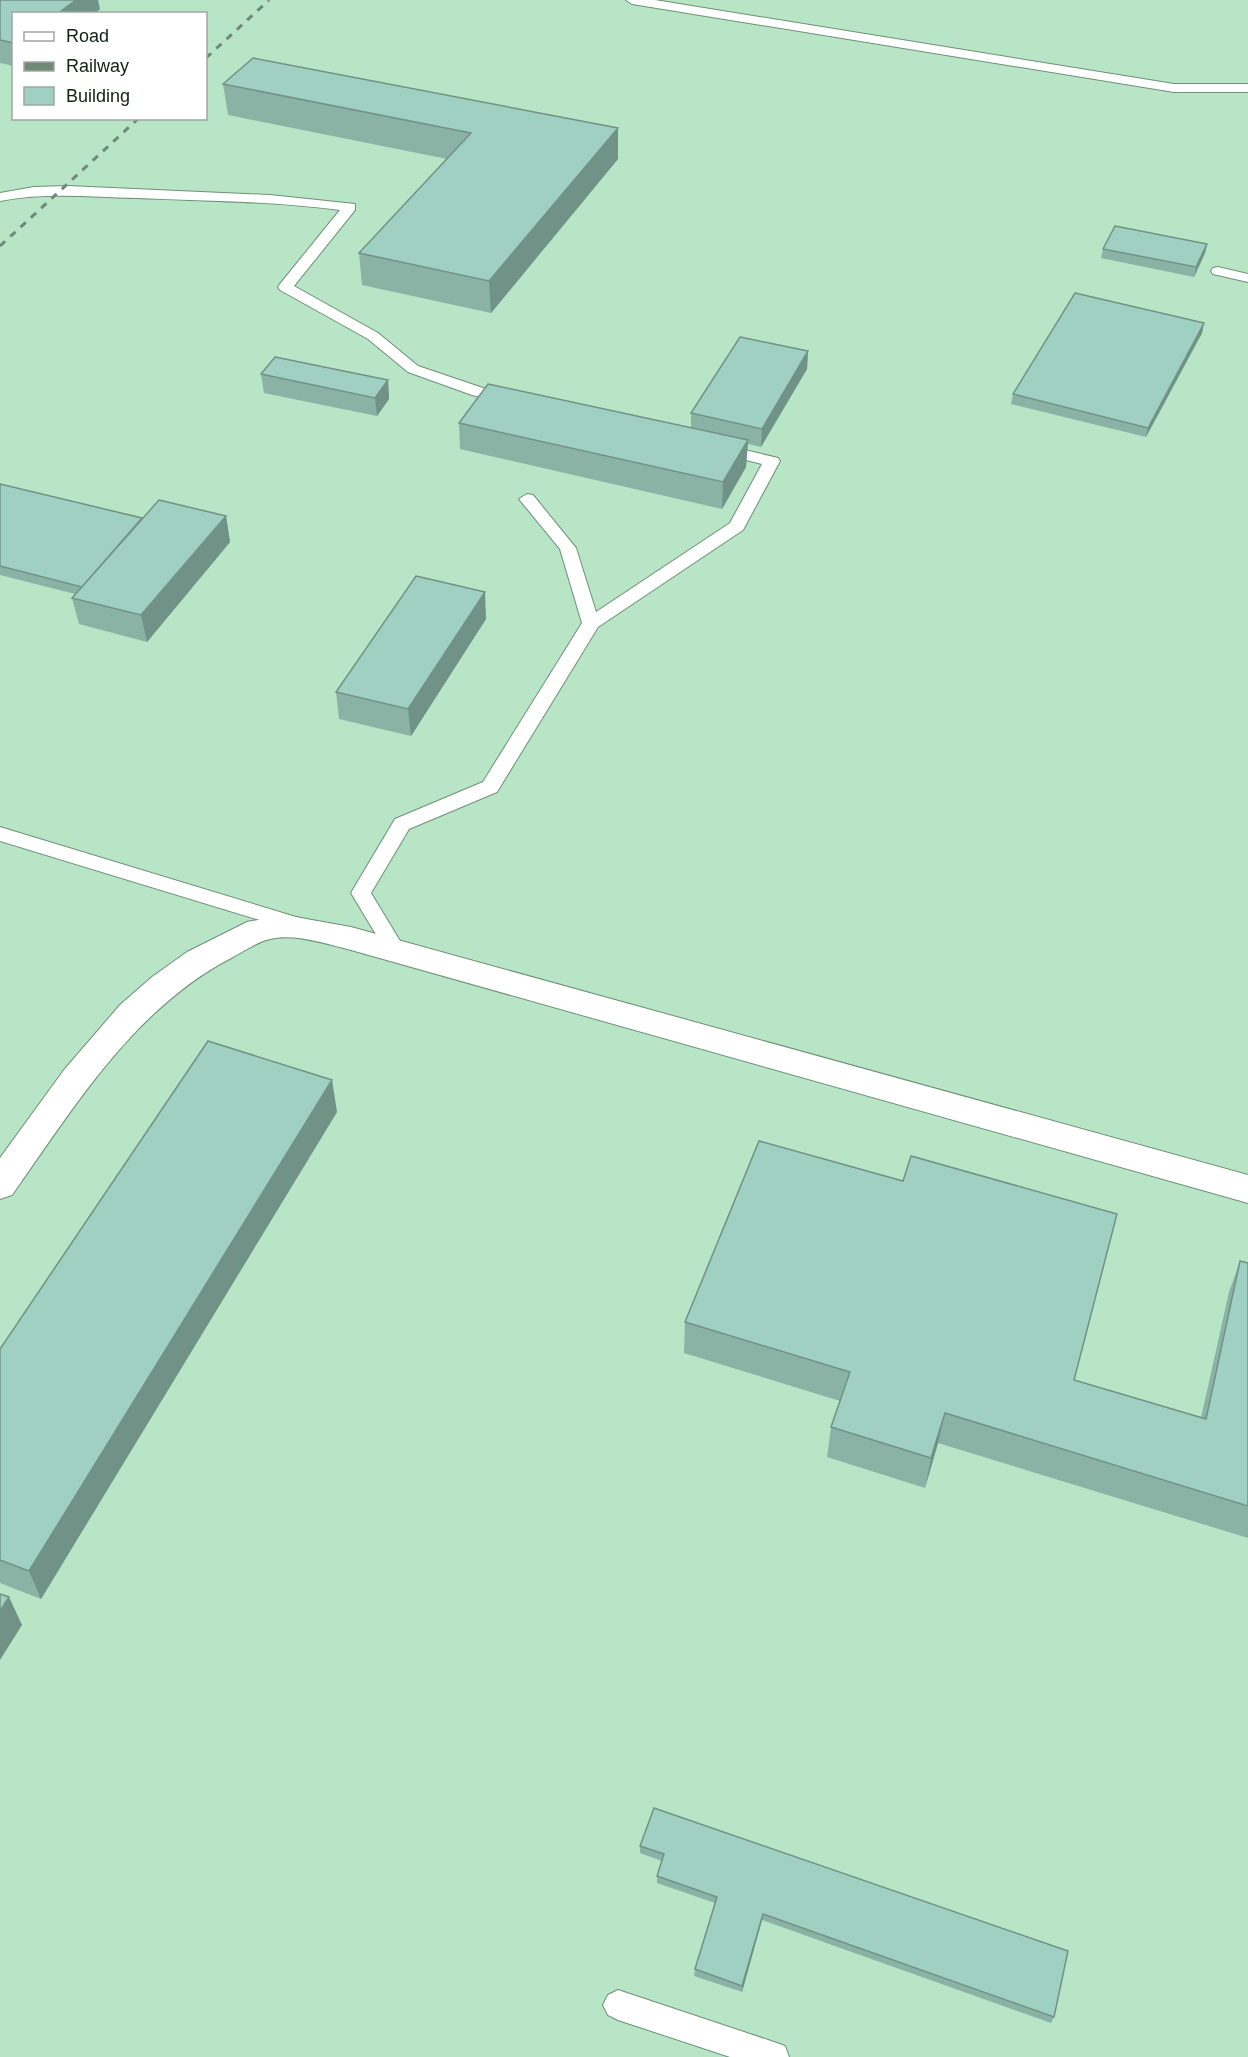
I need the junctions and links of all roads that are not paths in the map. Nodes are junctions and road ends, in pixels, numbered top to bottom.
1 (632, 0) edge
2 (1248, 88) edge
3 (0, 197) edge
4 (1218, 271) dead end
5 (1248, 278) edge
6 (524, 403) edge
7 (704, 445) edge
8 (527, 499) dead end
9 (591, 623) junction
10 (0, 834) edge
11 (319, 931) junction
12 (396, 951) junction
13 (0, 1185) edge
14 (1248, 1189) edge
15 (618, 2005) dead end
16 (774, 2057) edge

1 - 2 lane
3 - 6 lane
4 - 5 lane
7 - 9 lane
8 - 9 lane
9 - 12 lane
10 - 11 lane
11 - 12 street
11 - 13 street
12 - 14 street
15 - 16 lane

